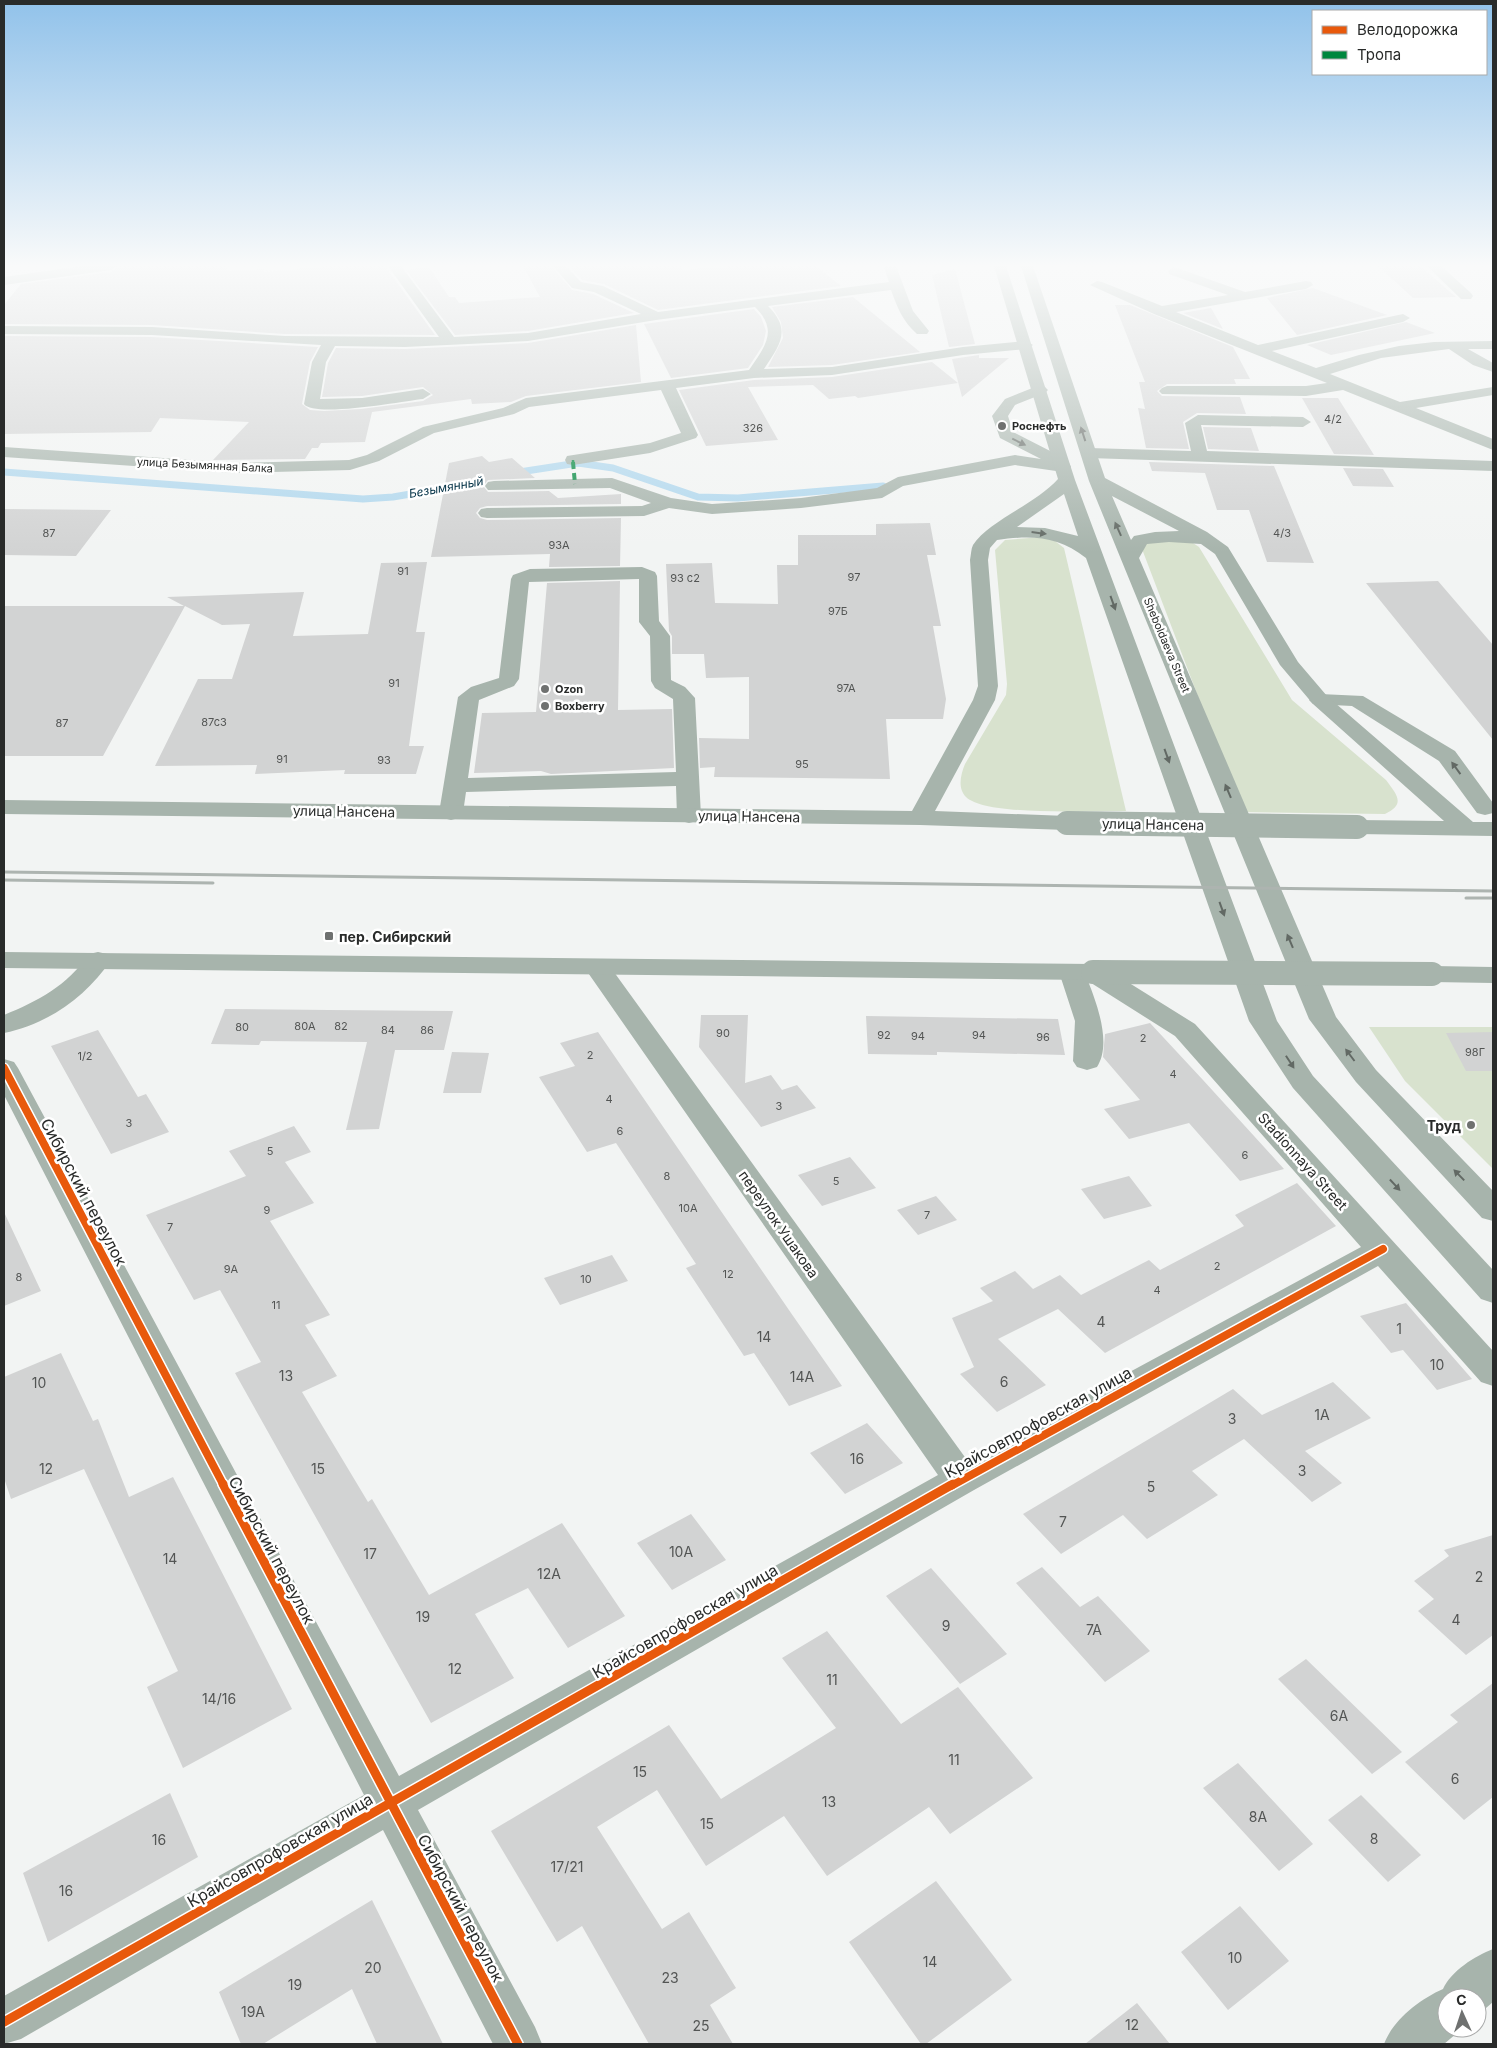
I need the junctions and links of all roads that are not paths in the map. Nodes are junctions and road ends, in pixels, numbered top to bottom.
1 (319, 362) edge
2 (762, 362) edge
3 (891, 362) edge
4 (1031, 362) edge
5 (1059, 362) edge
6 (1283, 362) edge
7 (1352, 362) edge
8 (1477, 362) edge
9 (1493, 368) edge
10 (754, 374) junction
11 (1314, 374) junction
12 (1210, 376) dead end
13 (666, 384) junction
14 (1345, 385) junction
15 (1040, 390) junction
16 (1167, 391) dead end
17 (1493, 391) edge
18 (1218, 392) junction
19 (423, 394) dead end
20 (1293, 401) dead end
21 (1400, 407) junction
22 (1303, 422) junction
23 (1493, 444) edge
24 (1316, 446) junction
25 (4, 452) edge
26 (1089, 453) junction
27 (1200, 456) junction
28 (573, 460) dead end
29 (1493, 466) edge
30 (1063, 470) junction
31 (1097, 481) junction
32 (494, 486) dead end
33 (668, 503) junction
34 (487, 513) dead end
35 (991, 536) junction
36 (1222, 551) junction
37 (1096, 557) junction
38 (1130, 557) junction
39 (1320, 700) junction
40 (688, 779) junction
41 (456, 785) junction
42 (4, 807) edge
43 (1443, 807) junction
44 (451, 812) junction
45 (1490, 815) edge
46 (689, 816) junction
47 (920, 818) junction
48 (1467, 829) junction
49 (4, 960) edge
50 (98, 960) junction
51 (597, 968) junction
52 (1082, 972) junction
53 (1493, 975) edge
54 (4, 1025) edge
55 (1087, 1061) dead end
56 (4, 1068) edge
57 (1493, 1210) edge
58 (1383, 1249) junction
59 (1493, 1291) edge
60 (1493, 1373) edge
61 (961, 1480) junction
62 (390, 1804) junction
63 (1493, 1972) edge
64 (1475, 1988) edge
65 (1437, 2019) edge
66 (4, 2022) edge
67 (518, 2044) edge
68 (1408, 2044) edge

1 - 19 main road
2 - 10 main road
3 - 10 main road, улица Безымянная Балка
4 - 15 main road
26 -> 5 main road, Sheboldaeva Street
6 - 11 main road
7 - 11 main road
8 - 9 main road
10 - 13 main road, улица Безымянная Балка
11 - 14 main road
12 - 18 main road
13 - 25 main road, улица Безымянная Балка
13 - 28 main road
14 - 18 main road
14 - 21 main road
15 - 30 main road
15 -> 30 main road
16 - 18 main road
17 - 21 main road
20 - 22 main road
21 - 23 main road
22 - 24 main road
22 - 27 main road
24 - 27 main road
24 - 29 main road
26 - 27 main road
26 - 31 main road, Sheboldaeva Street
30 - 33 main road
30 - 35 main road
30 - 37 main road
31 - 36 main road
38 -> 31 main road, Sheboldaeva Street
32 - 33 main road
33 - 34 main road
35 -> 37 main road
35 - 47 main road
36 - 38 main road
36 - 39 main road
37 -> 59 main road
57 -> 38 main road, Sheboldaeva Street
39 - 43 main road
45 -> 39 main road
40 - 41 main road
40 - 41 main road
40 - 46 main road
41 - 44 main road
42 - 44 main road, улица Нансена
43 - 45 main road
43 - 48 main road
44 - 46 main road, улица Нансена
45 - 48 main road, улица Нансена
46 - 47 main road, улица Нансена
47 - 48 main road, улица Нансена, bridge
49 - 50 main road
50 - 51 main road
50 - 54 main road
51 - 52 main road
51 - 61 main road, переулок Ушакова
52 - 53 main road, bridge
52 - 55 main road
52 - 58 main road, Stadionnaya Street
56 - 62 main road, Сибирский переулок
58 - 60 main road, Stadionnaya Street
58 - 61 main road, Крайсовпрофовская улица
61 - 62 main road, Крайсовпрофовская улица
62 - 66 main road, Крайсовпрофовская улица
62 - 67 main road, Сибирский переулок
63 - 64 main road
65 - 68 main road

